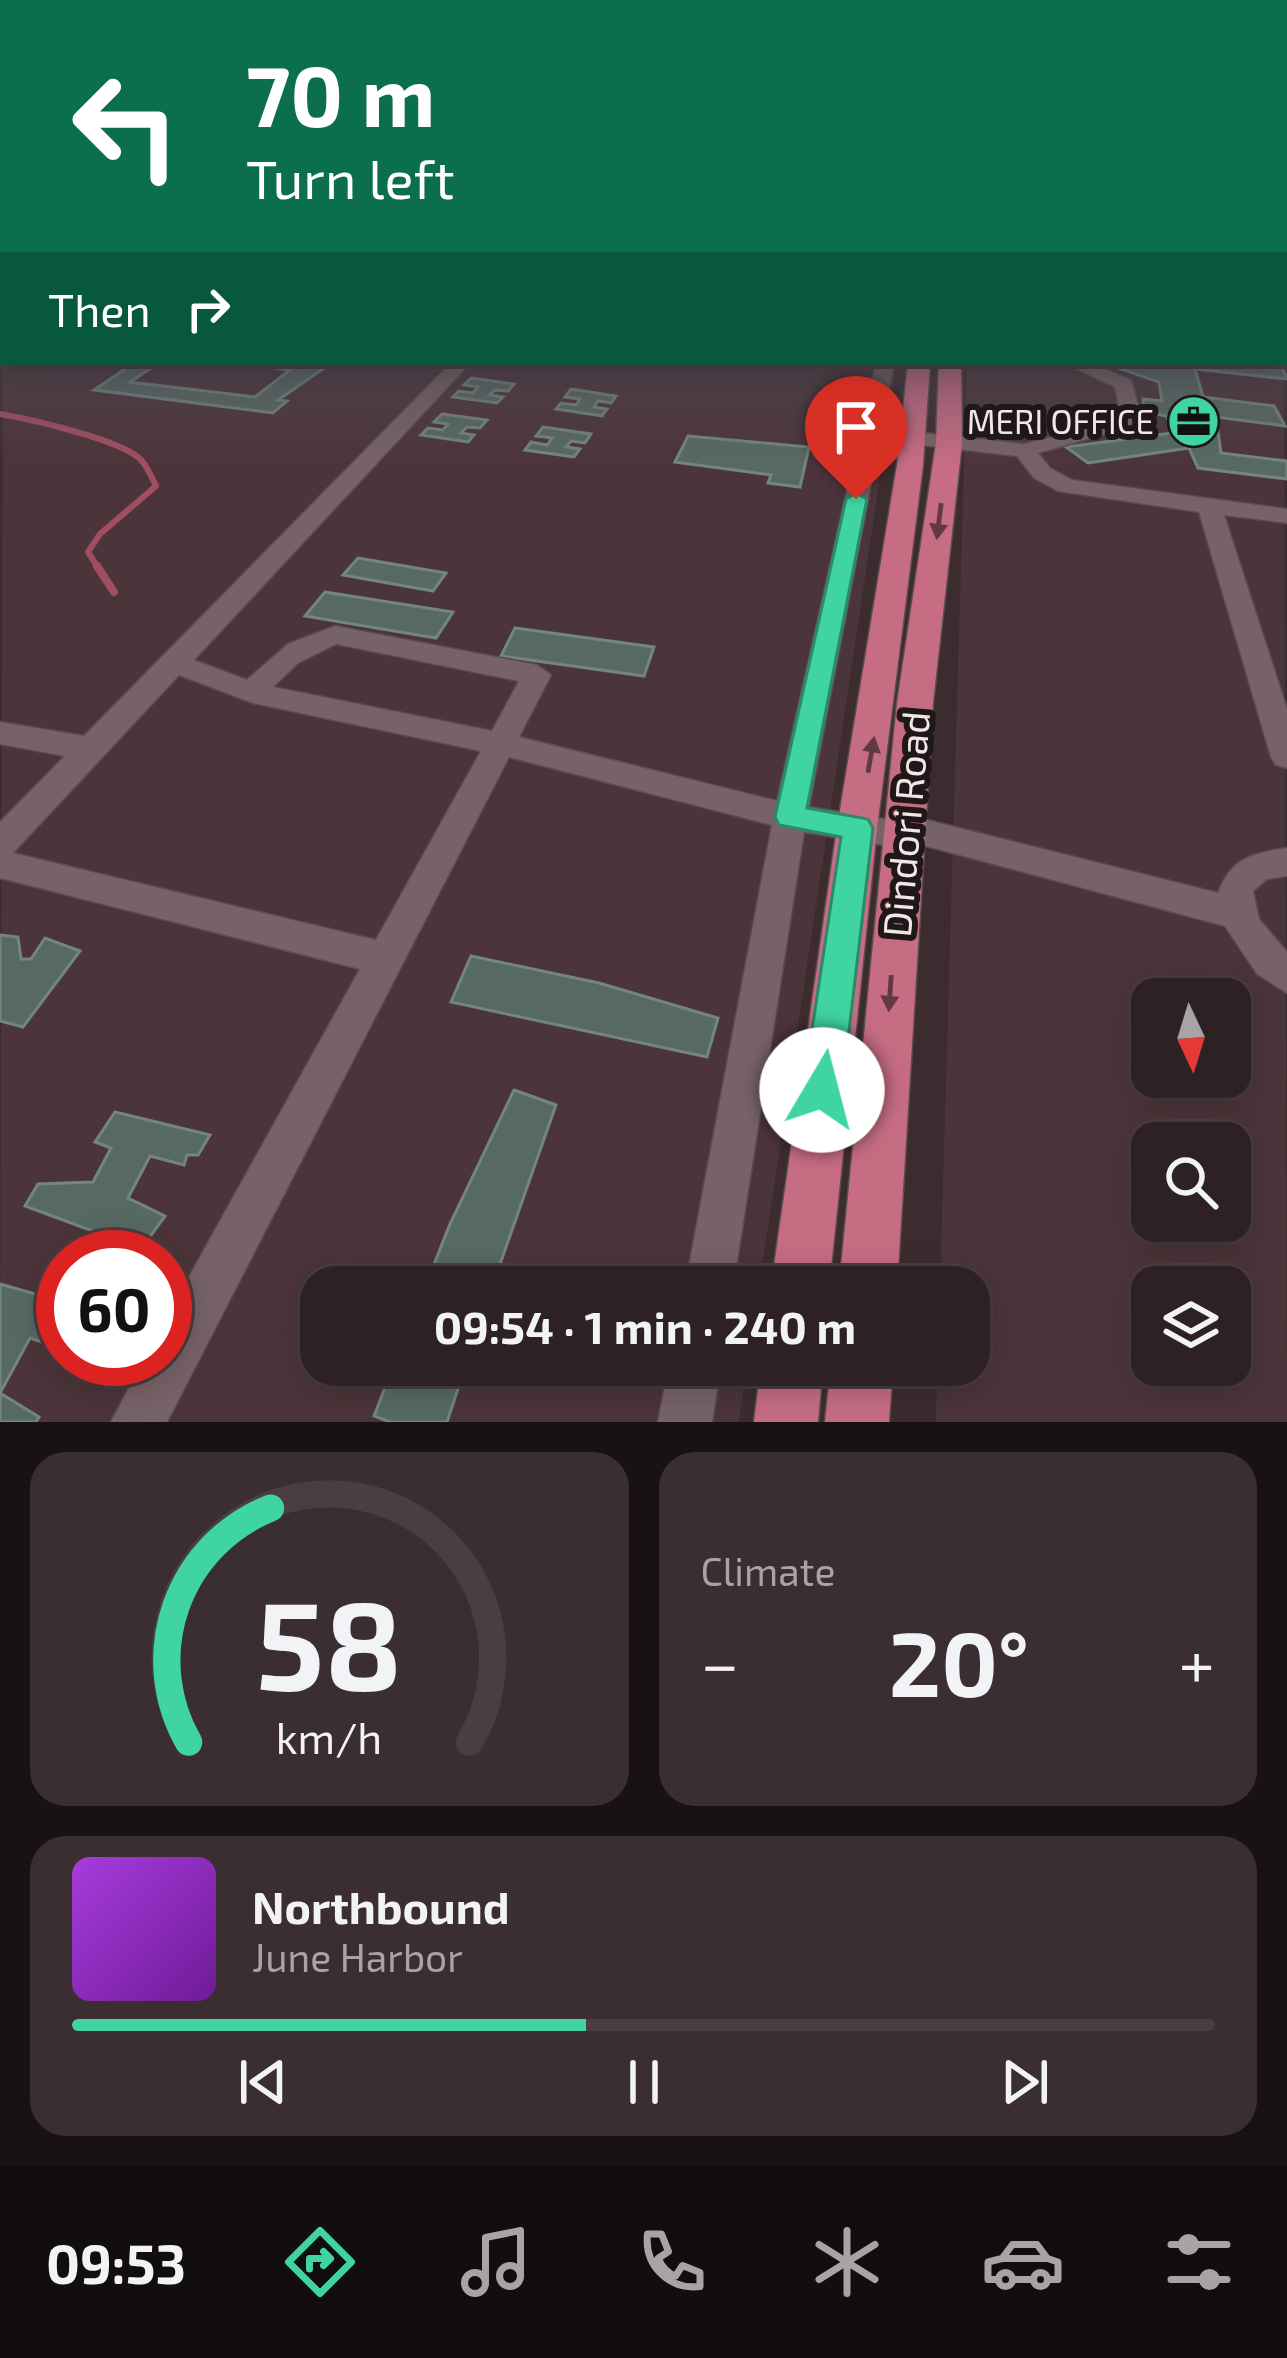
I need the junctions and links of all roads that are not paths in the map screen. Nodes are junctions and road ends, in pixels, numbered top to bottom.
1 (458, 366) edge
2 (884, 366) edge
3 (919, 366) edge
4 (949, 366) edge
5 (1080, 366) edge
6 (931, 441) junction
7 (1024, 450) junction
8 (1209, 506) junction
9 (1287, 517) edge
10 (175, 663) junction
11 (253, 693) junction
12 (0, 733) edge
13 (500, 744) junction
14 (92, 749) junction
15 (1287, 758) edge
16 (790, 817) junction
17 (857, 828) junction
18 (903, 831) junction
19 (0, 844) edge
20 (1287, 862) edge
21 (0, 864) edge
22 (1236, 913) junction
23 (386, 959) junction
24 (1287, 976) edge
25 (713, 1266) edge
26 (803, 1266) edge
27 (870, 1266) edge
28 (691, 1386) edge
29 (790, 1386) edge
30 (860, 1386) edge
31 (138, 1422) edge
32 (685, 1422) edge
33 (786, 1422) edge
34 (857, 1422) edge

1 - 10 street
2 - 16 street
3 - 6 main road
4 - 6 main road, Dindori Road
5 - 7 street
6 - 7 street
17 -> 6 main road
6 -> 18 main road, Dindori Road
7 - 8 street
8 - 9 street
8 - 15 street
10 - 11 street
10 - 14 street
11 - 13 street
11 - 13 street
12 - 14 street
13 - 16 street
13 - 23 street
14 - 19 street
16 - 17 street
16 - 25 street
17 - 18 street
17 - 26 main road
18 - 22 street
18 -> 27 main road, Dindori Road
20 - 22 street
21 - 23 street
22 - 24 street
23 - 31 street
28 - 32 street
29 - 33 main road
30 - 34 main road

